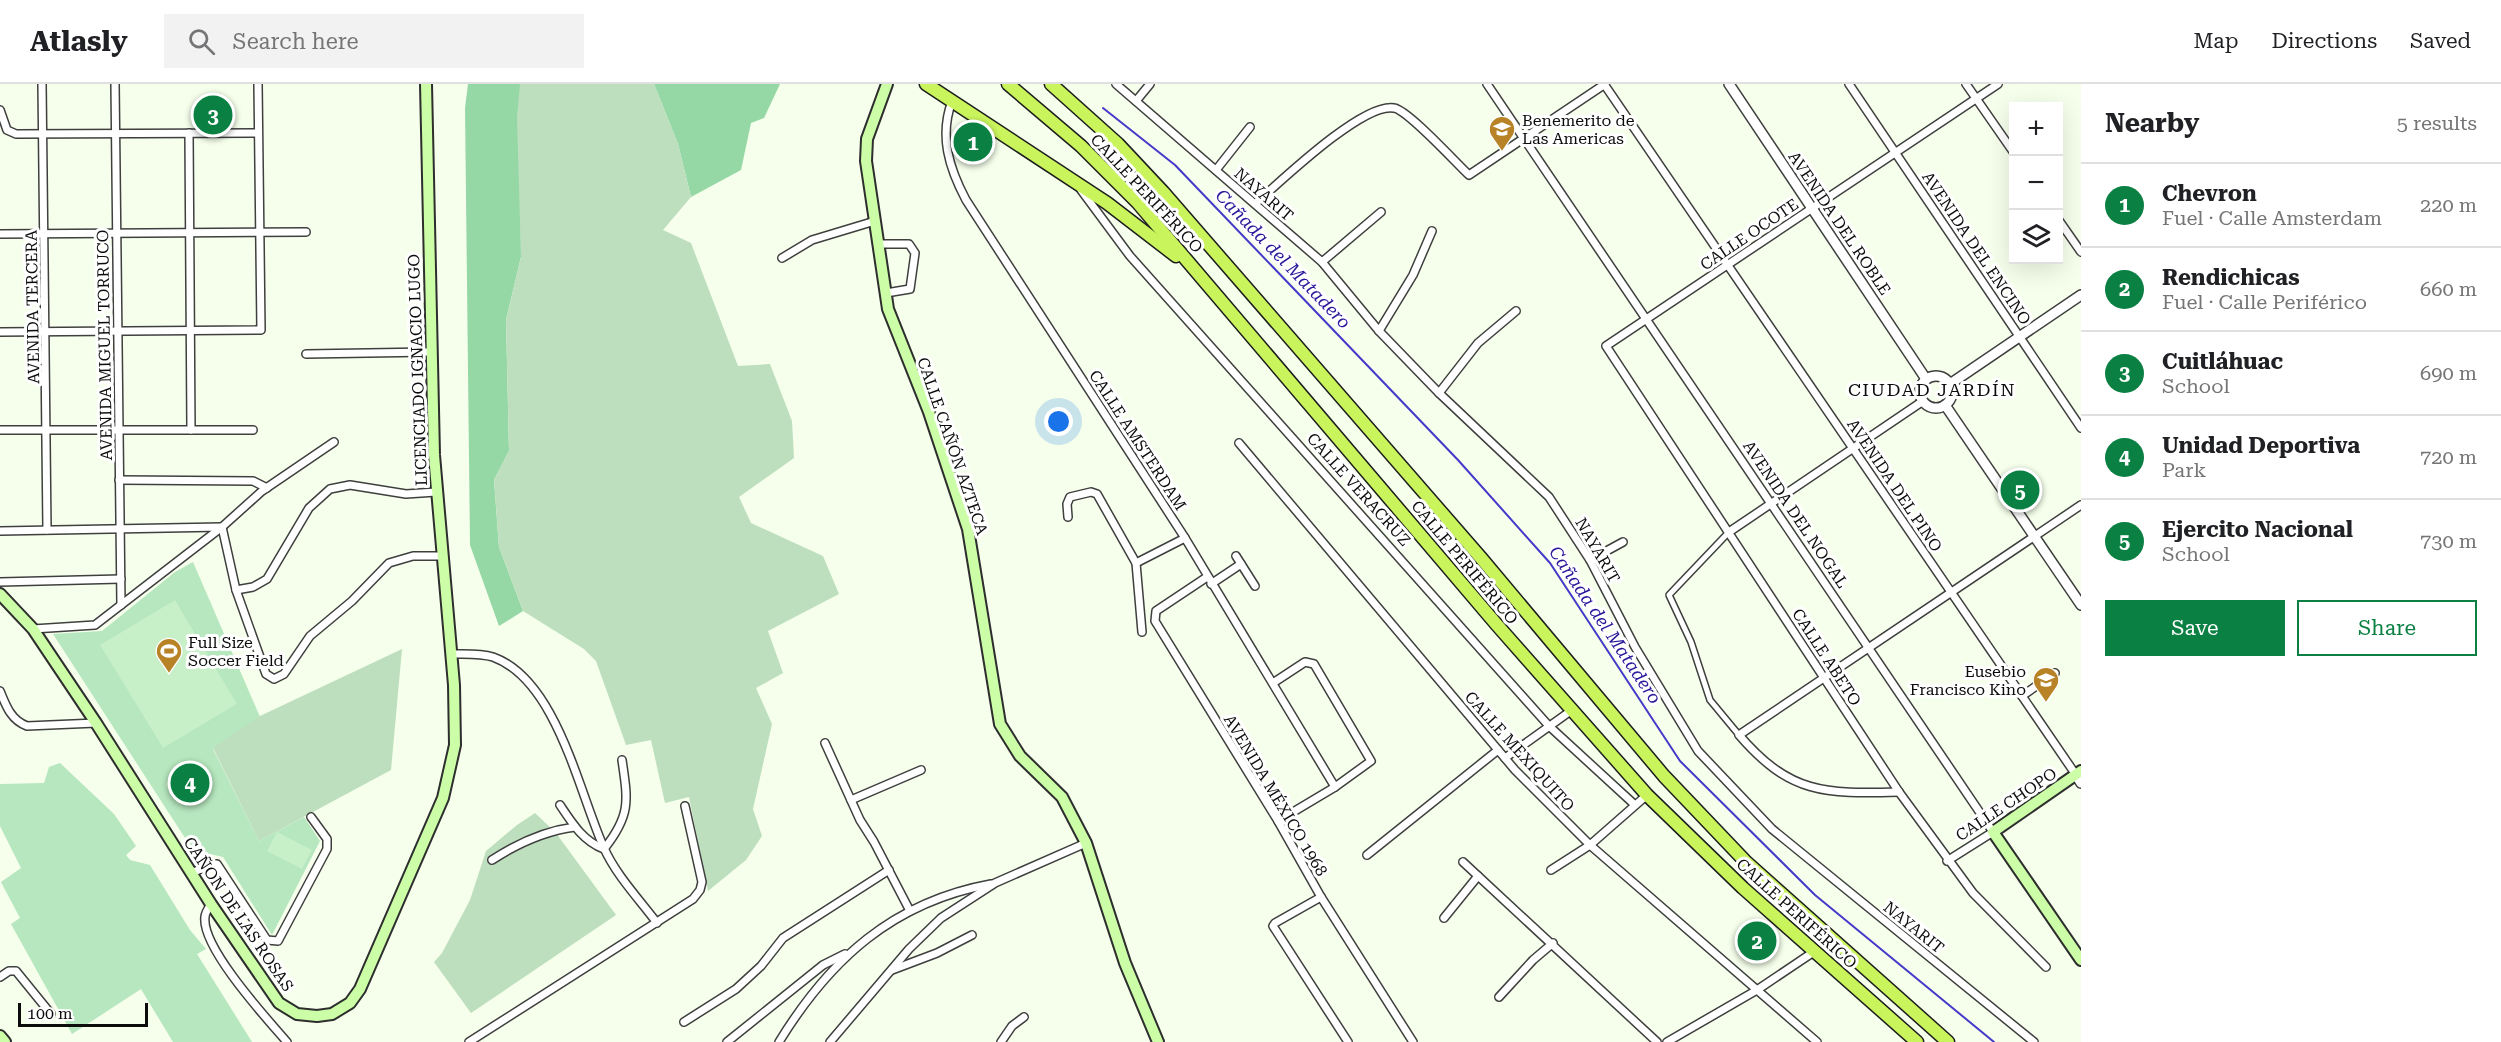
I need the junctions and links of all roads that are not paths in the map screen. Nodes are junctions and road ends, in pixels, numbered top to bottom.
1 (42, 84) edge
2 (115, 84) edge
3 (258, 84) edge
4 (426, 84) edge
5 (887, 84) edge
6 (927, 84) edge
7 (1008, 84) edge
8 (1051, 84) edge
9 (1057, 84) edge
10 (1116, 84) edge
11 (1150, 84) edge
12 (1487, 84) edge
13 (1605, 84) edge
14 (1729, 84) edge
15 (1849, 84) edge
16 (1966, 84) edge
17 (1998, 84) edge
18 (1068, 97) junction
19 (1976, 99) junction
20 (952, 101) junction
21 (1136, 101) junction
22 (0, 110) edge
23 (1250, 127) dead end
24 (189, 133) junction
25 (258, 133) junction
26 (43, 134) junction
27 (116, 134) junction
28 (1524, 138) junction
29 (2009, 147) edge
30 (1896, 152) junction
31 (1216, 170) junction
32 (1075, 181) junction
33 (1256, 203) junction
34 (1812, 208) junction
35 (1381, 212) dead end
36 (875, 221) junction
37 (2063, 226) edge
38 (1432, 231) dead end
39 (306, 232) dead end
40 (0, 234) edge
41 (44, 234) junction
42 (189, 234) junction
43 (260, 234) junction
44 (116, 235) junction
45 (879, 244) junction
46 (2081, 252) edge
47 (782, 258) dead end
48 (1322, 262) junction
49 (1728, 265) junction
50 (1198, 273) junction
51 (886, 293) junction
52 (2081, 295) edge
53 (1516, 311) dead end
54 (1645, 321) junction
55 (118, 331) junction
56 (190, 331) junction
57 (1379, 331) junction
58 (0, 332) edge
59 (46, 332) junction
60 (2020, 336) junction
61 (1606, 346) joint
62 (430, 352) junction
63 (306, 354) dead end
64 (1926, 379) junction
65 (1950, 384) junction
66 (1439, 393) junction
67 (1923, 401) junction
68 (1945, 405) junction
69 (2081, 428) edge
70 (0, 430) edge
71 (47, 430) junction
72 (119, 430) junction
73 (191, 430) junction
74 (253, 430) dead end
75 (334, 442) dead end
76 (1239, 442) dead end
77 (1852, 448) junction
78 (119, 480) junction
79 (267, 488) junction
80 (436, 492) junction
81 (1771, 502) junction
82 (2081, 505) edge
83 (1068, 517) dead end
84 (222, 527) junction
85 (47, 530) junction
86 (120, 530) junction
87 (0, 531) edge
88 (1729, 532) junction
89 (1185, 538) junction
90 (2035, 538) junction
91 (1623, 542) dead end
92 (442, 556) junction
93 (1236, 556) dead end
94 (1590, 560) junction
95 (1136, 563) junction
96 (1241, 564) junction
97 (121, 579) junction
98 (1209, 580) junction
99 (0, 582) edge
100 (1255, 586) dead end
101 (236, 590) junction
102 (1951, 593) junction
103 (0, 594) edge
104 (121, 605) junction
105 (2081, 605) edge
106 (33, 629) junction
107 (1142, 632) dead end
108 (1870, 648) junction
109 (452, 654) junction
110 (2055, 673) dead end
111 (1824, 678) junction
112 (1273, 683) junction
113 (0, 691) edge
114 (2022, 696) junction
115 (1572, 710) junction
116 (96, 723) junction
117 (1549, 726) junction
118 (1739, 735) junction
119 (825, 742) dead end
120 (1498, 750) junction
121 (1505, 758) junction
122 (622, 760) dead end
123 (921, 770) dead end
124 (2079, 777) edge
125 (1335, 788) junction
126 (1899, 792) junction
127 (1647, 795) junction
128 (851, 800) junction
129 (560, 805) dead end
130 (1635, 805) junction
131 (685, 806) dead end
132 (311, 818) dead end
133 (1278, 821) junction
134 (575, 827) junction
135 (1993, 832) junction
136 (1086, 843) junction
137 (1590, 845) junction
138 (604, 849) junction
139 (1367, 855) dead end
140 (492, 860) dead end
141 (1947, 861) junction
142 (1463, 862) dead end
143 (889, 870) junction
144 (1551, 870) dead end
145 (192, 873) junction
146 (1478, 876) junction
147 (995, 883) junction
148 (1321, 897) junction
149 (211, 904) junction
150 (910, 911) junction
151 (1444, 918) dead end
152 (657, 923) junction
153 (972, 935) dead end
154 (1553, 943) junction
155 (1815, 951) junction
156 (847, 954) junction
157 (2081, 960) edge
158 (2046, 967) dead end
159 (892, 970) junction
160 (0, 977) edge
161 (1757, 990) junction
162 (1499, 997) dead end
163 (51, 1014) dead end
164 (1024, 1017) dead end
165 (684, 1022) dead end
166 (0, 1036) edge
167 (5, 1042) edge
168 (287, 1042) edge
169 (469, 1042) edge
170 (727, 1042) edge
171 (779, 1042) edge
172 (830, 1042) edge
173 (1001, 1042) edge
174 (1158, 1042) edge
175 (1348, 1042) edge
176 (1413, 1042) edge
177 (1657, 1042) edge
178 (1667, 1042) edge
179 (1817, 1042) edge
180 (1917, 1042) edge
181 (1948, 1042) edge
182 (2034, 1042) edge

1 - 26 street, AVENIDA TERCERA
2 - 27 street, AVENIDA MIGUEL TORRUCO
3 - 25 street
4 - 62 main road, LICENCIADO IGNACIO LUGO
5 - 36 main road, CALLE CAÑÓN AZTECA
6 - 20 highway
7 - 50 highway, CALLE PERIFÉRICO
8 - 18 highway, CALLE PERIFÉRICO
9 - 18 highway
10 - 21 street, NAYARIT
11 - 21 street
12 - 28 street, AVENIDA DEL NOGAL
13 - 28 street
13 - 49 street, AVENIDA DEL PINO
14 - 34 street, AVENIDA DEL ROBLE
15 - 30 street, AVENIDA DEL ENCINO
16 - 19 street
17 - 19 street, CALLE OCOTE
18 - 181 highway, CALLE PERIFÉRICO
19 - 29 street
19 - 30 street, CALLE OCOTE
20 - 32 highway
20 - 89 street, CALLE AMSTERDAM
21 - 31 street, NAYARIT
22 - 26 street
23 - 31 street
24 - 25 street
24 - 27 street
24 - 42 street
25 - 43 street
26 - 27 street
26 - 41 street, AVENIDA TERCERA
27 - 44 street, AVENIDA MIGUEL TORRUCO
28 - 33 street
28 - 54 street, AVENIDA DEL NOGAL
30 - 34 street, CALLE OCOTE
30 - 60 street, AVENIDA DEL ENCINO
31 - 33 street, NAYARIT
32 - 50 highway
32 - 117 street, CALLE VERACRUZ
33 - 48 street, NAYARIT
34 - 49 street, CALLE OCOTE
34 - 64 street, AVENIDA DEL ROBLE
35 - 48 street
36 - 45 main road, CALLE CAÑÓN AZTECA
36 - 47 street
37 - 46 street
38 - 57 street
39 - 43 street
40 - 41 street
41 - 44 street
41 - 59 street, AVENIDA TERCERA
42 - 43 street
42 - 44 street
42 - 56 street
43 - 56 street
44 - 55 street, AVENIDA MIGUEL TORRUCO
45 - 51 main road, CALLE CAÑÓN AZTECA
45 - 51 street
48 - 57 street, NAYARIT
49 - 54 street, CALLE OCOTE
49 - 77 street, AVENIDA DEL PINO
50 - 115 highway, CALLE PERIFÉRICO
51 - 136 main road, CALLE CAÑÓN AZTECA
52 - 60 street
53 - 66 street
54 - 61 street, CALLE OCOTE
54 - 81 street, AVENIDA DEL NOGAL
55 - 56 street
55 - 59 street
55 - 72 street, AVENIDA MIGUEL TORRUCO
56 - 73 street
57 - 66 street, NAYARIT
58 - 59 street
59 - 71 street, AVENIDA TERCERA
60 - 65 street
60 - 69 street, AVENIDA DEL ENCINO
61 - 88 street, CALLE ABETO
62 - 63 street
62 - 80 main road, LICENCIADO IGNACIO LUGO
64 - 65 street
64 - 67 street
65 - 68 street
66 - 94 street, NAYARIT
67 - 68 street
67 - 77 street
68 - 90 street
70 - 71 street
71 - 72 street
71 - 85 street, AVENIDA TERCERA
72 - 73 street
72 - 78 street, AVENIDA MIGUEL TORRUCO
73 - 74 street
75 - 79 street
76 - 120 street, CALLE MEXIQUITO
77 - 81 street
77 - 102 street, AVENIDA DEL PINO
78 - 79 street
78 - 86 street, AVENIDA MIGUEL TORRUCO
79 - 84 street
80 - 92 main road, LICENCIADO IGNACIO LUGO
80 - 101 street
81 - 88 street
81 - 108 street, AVENIDA DEL NOGAL
82 - 90 street
83 - 95 street
84 - 86 street
84 - 101 street
84 - 104 street
85 - 86 street
85 - 87 street
86 - 97 street, AVENIDA MIGUEL TORRUCO
88 - 111 street, CALLE ABETO
88 - 118 street
89 - 95 street
89 - 98 street, CALLE AMSTERDAM
90 - 102 street
90 - 105 street
91 - 94 street
92 - 101 street
92 - 109 main road, LICENCIADO IGNACIO LUGO
93 - 96 street
94 - 182 street, NAYARIT
95 - 107 street
96 - 98 street
96 - 100 street
97 - 99 street
97 - 104 street, AVENIDA MIGUEL TORRUCO
98 - 112 street, CALLE AMSTERDAM
98 - 133 street, AVENIDA MÉXICO 1968
102 - 108 street
102 - 114 street, AVENIDA DEL PINO
103 - 106 main road, CAÑON DE LAS ROSAS
104 - 106 street
106 - 116 main road, CAÑON DE LAS ROSAS
108 - 111 street
108 - 135 street, AVENIDA DEL NOGAL
109 - 138 street
109 - 149 main road, CAÑON DE LAS ROSAS
110 - 114 street
111 - 118 street
111 - 126 street, CALLE ABETO
112 - 125 street, CALLE AMSTERDAM
112 - 125 street
113 - 116 street
114 - 124 street, AVENIDA DEL PINO
115 - 117 street
115 - 127 highway, CALLE PERIFÉRICO
116 - 145 main road, CAÑON DE LAS ROSAS
117 - 121 street
117 - 130 street, CALLE VERACRUZ
118 - 126 street
119 - 128 street
120 - 121 street, CALLE MEXIQUITO
120 - 139 street
121 - 137 street, CALLE MEXIQUITO
122 - 138 street
123 - 128 street
124 - 135 main road, CALLE CHOPO
125 - 133 street
126 - 141 street, CALLE ABETO
127 - 130 street
127 - 155 highway, CALLE PERIFÉRICO
128 - 143 street
129 - 134 street
130 - 137 street
131 - 152 street
132 - 145 street
133 - 148 street, AVENIDA MÉXICO 1968
134 - 138 street
134 - 140 street
135 - 141 street, CALLE CHOPO
135 - 157 main road, AVENIDA DEL NOGAL
136 - 147 street
136 - 174 main road, CALLE CAÑÓN AZTECA
137 - 144 street
137 - 161 street, CALLE MEXIQUITO
138 - 152 street
141 - 158 street, CALLE ABETO
142 - 146 street
143 - 150 street
143 - 165 street
145 - 149 main road, CAÑON DE LAS ROSAS
146 - 151 street
146 - 154 street
147 - 150 street
147 - 159 street
148 - 175 street
148 - 176 street, AVENIDA MÉXICO 1968
149 - 168 street
150 - 156 street
152 - 169 street
153 - 159 street
154 - 162 street
154 - 177 street
155 - 161 street
155 - 180 highway, CALLE PERIFÉRICO
156 - 170 street
156 - 171 street
159 - 172 street
160 - 163 street
161 - 178 street
161 - 179 street, CALLE MEXIQUITO
164 - 173 street
166 - 167 main road

